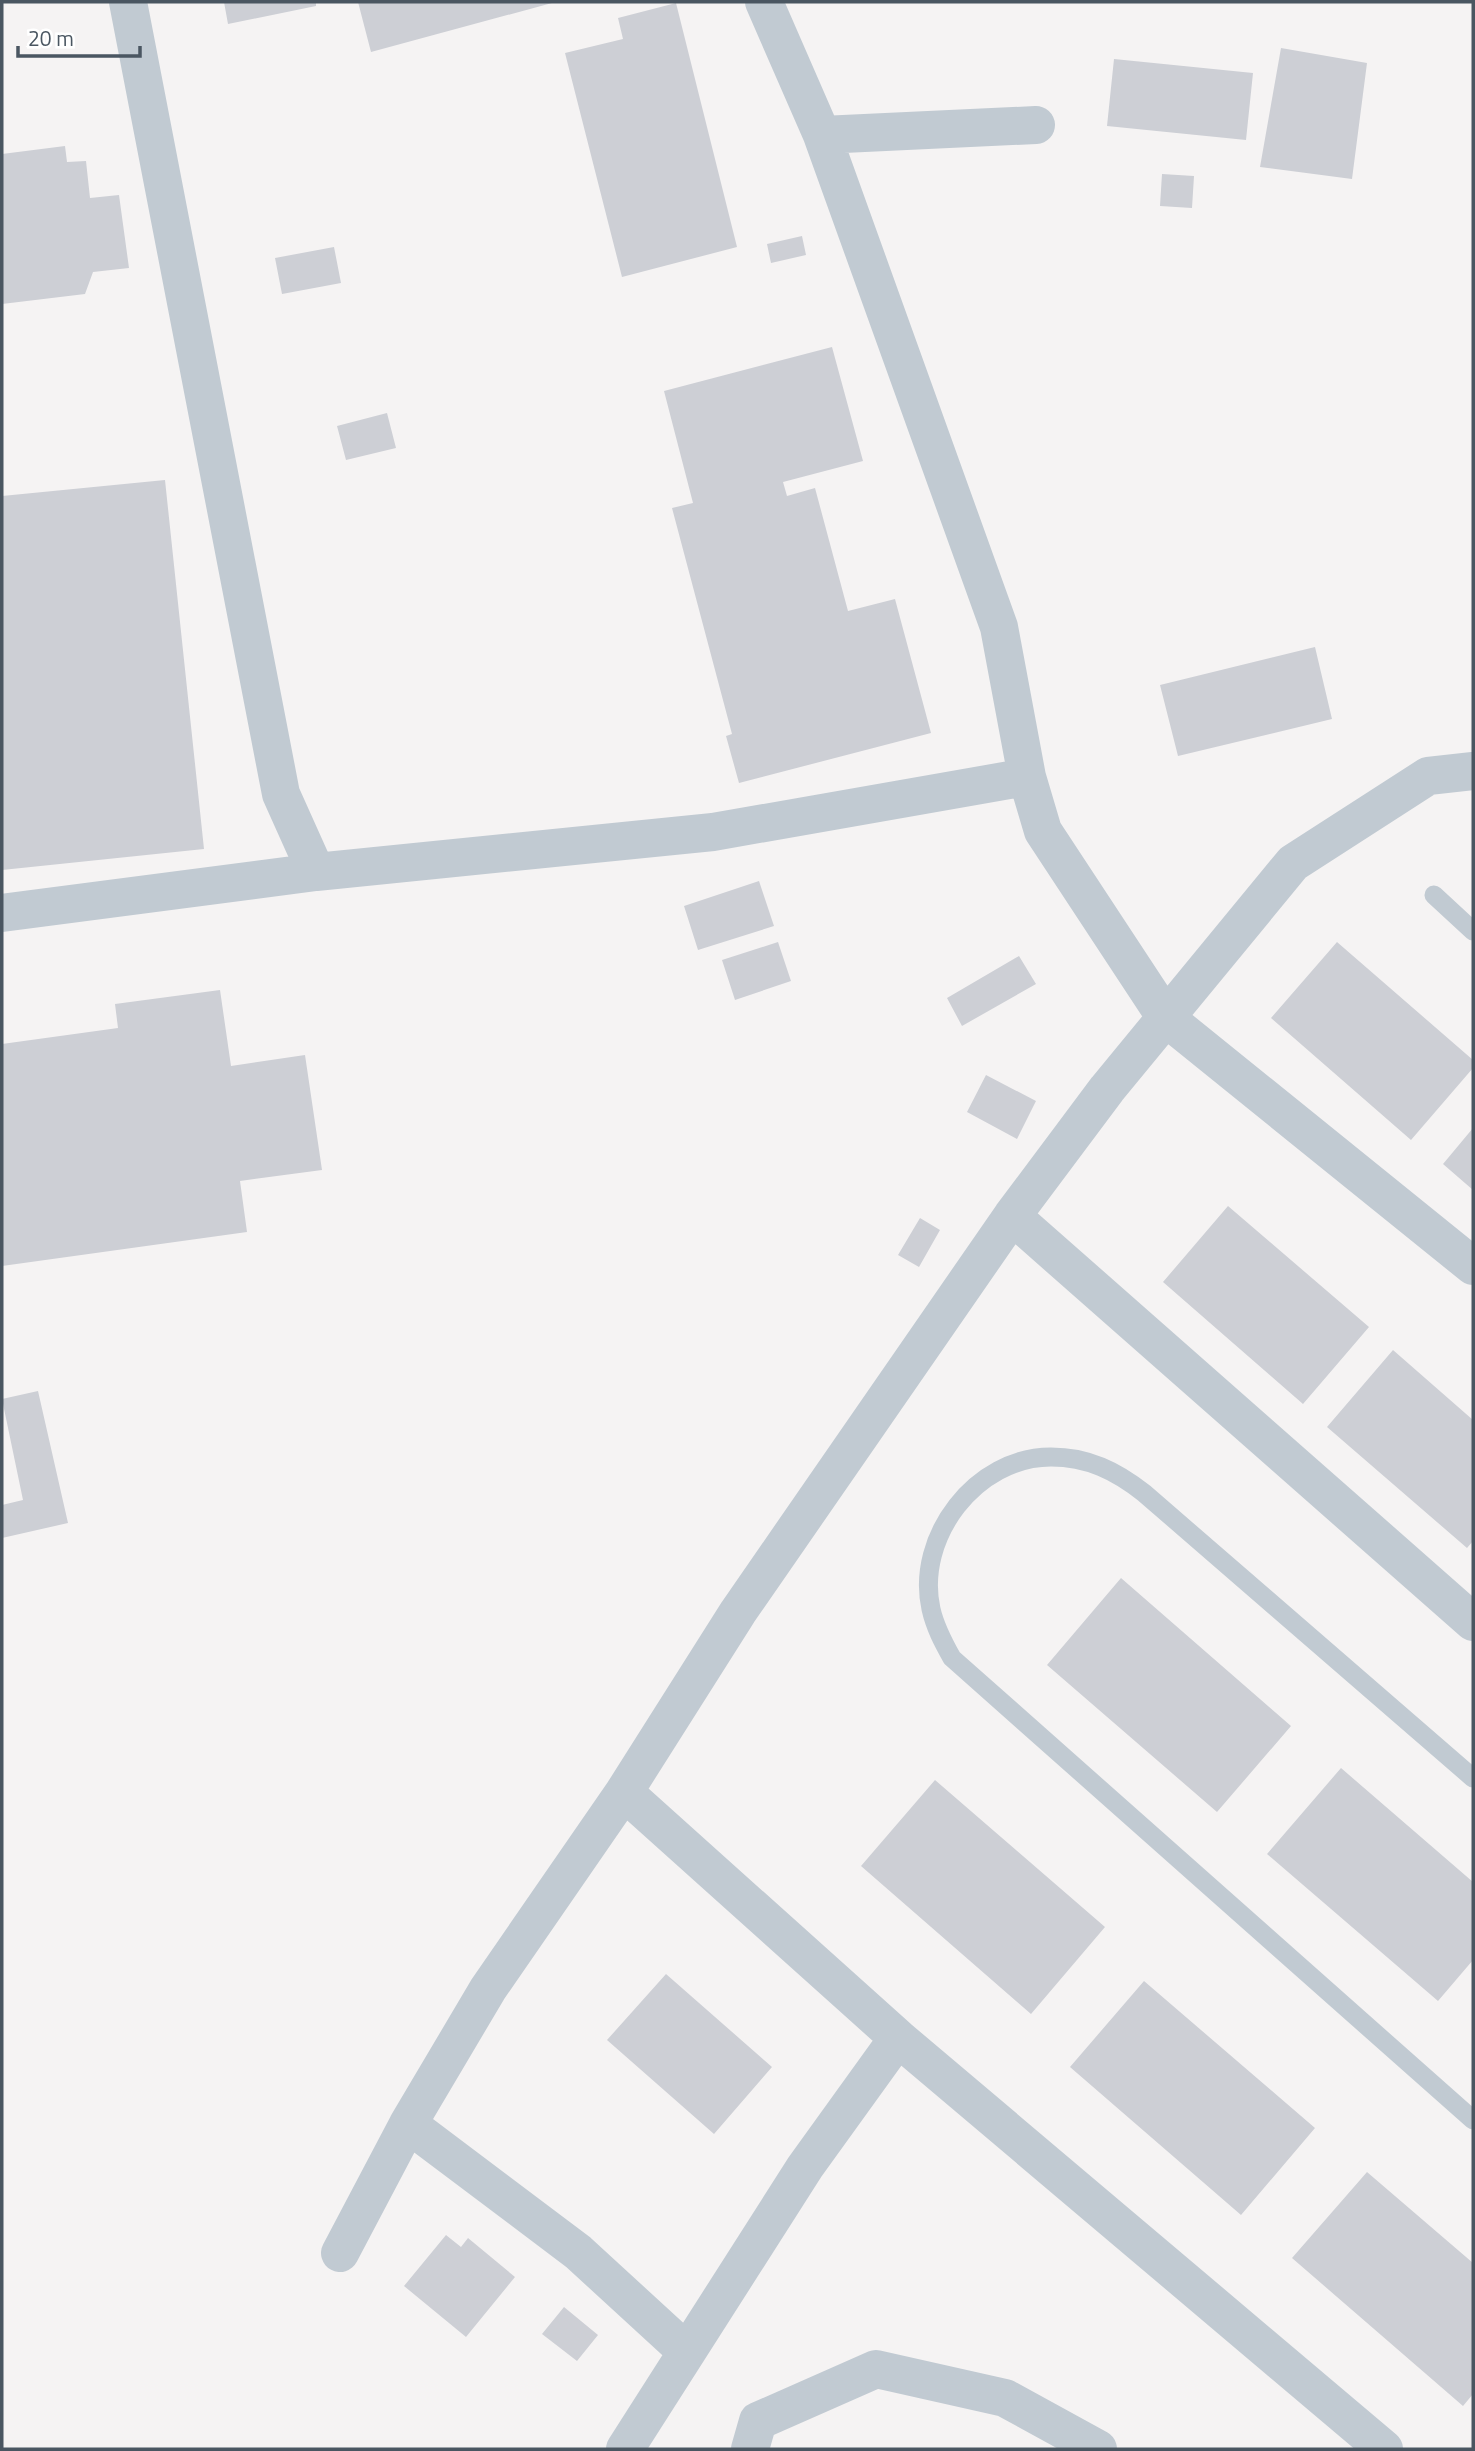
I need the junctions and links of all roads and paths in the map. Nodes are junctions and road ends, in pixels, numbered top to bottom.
1 (128, 2) edge
2 (764, 2) edge
3 (1036, 125) dead end
4 (822, 135) junction
5 (1473, 771) edge
6 (1027, 777) junction
7 (316, 872) junction
8 (1434, 895) dead end
9 (2, 913) edge
10 (1473, 931) edge
11 (1166, 1018) junction
12 (1012, 1216) junction
13 (1473, 1266) edge
14 (1473, 1622) edge
15 (1473, 1778) edge
16 (624, 1792) junction
17 (898, 2038) junction
18 (1473, 2120) edge
19 (408, 2124) junction
20 (341, 2252) dead end
21 (687, 2353) junction
22 (625, 2449) edge
23 (750, 2449) edge
24 (1098, 2449) edge
25 (1384, 2449) edge

1 - 7 street
2 - 4 street
3 - 4 street
4 - 6 street
5 - 11 street
6 - 7 street
6 - 11 street
7 - 9 street
8 - 10 lane
11 - 12 street
11 - 13 street
12 - 14 street
12 - 16 street
15 - 18 lane
16 - 17 street
16 - 19 street
17 - 21 street
17 - 25 street
19 - 20 street
19 - 21 street
21 - 22 street
23 - 24 street

